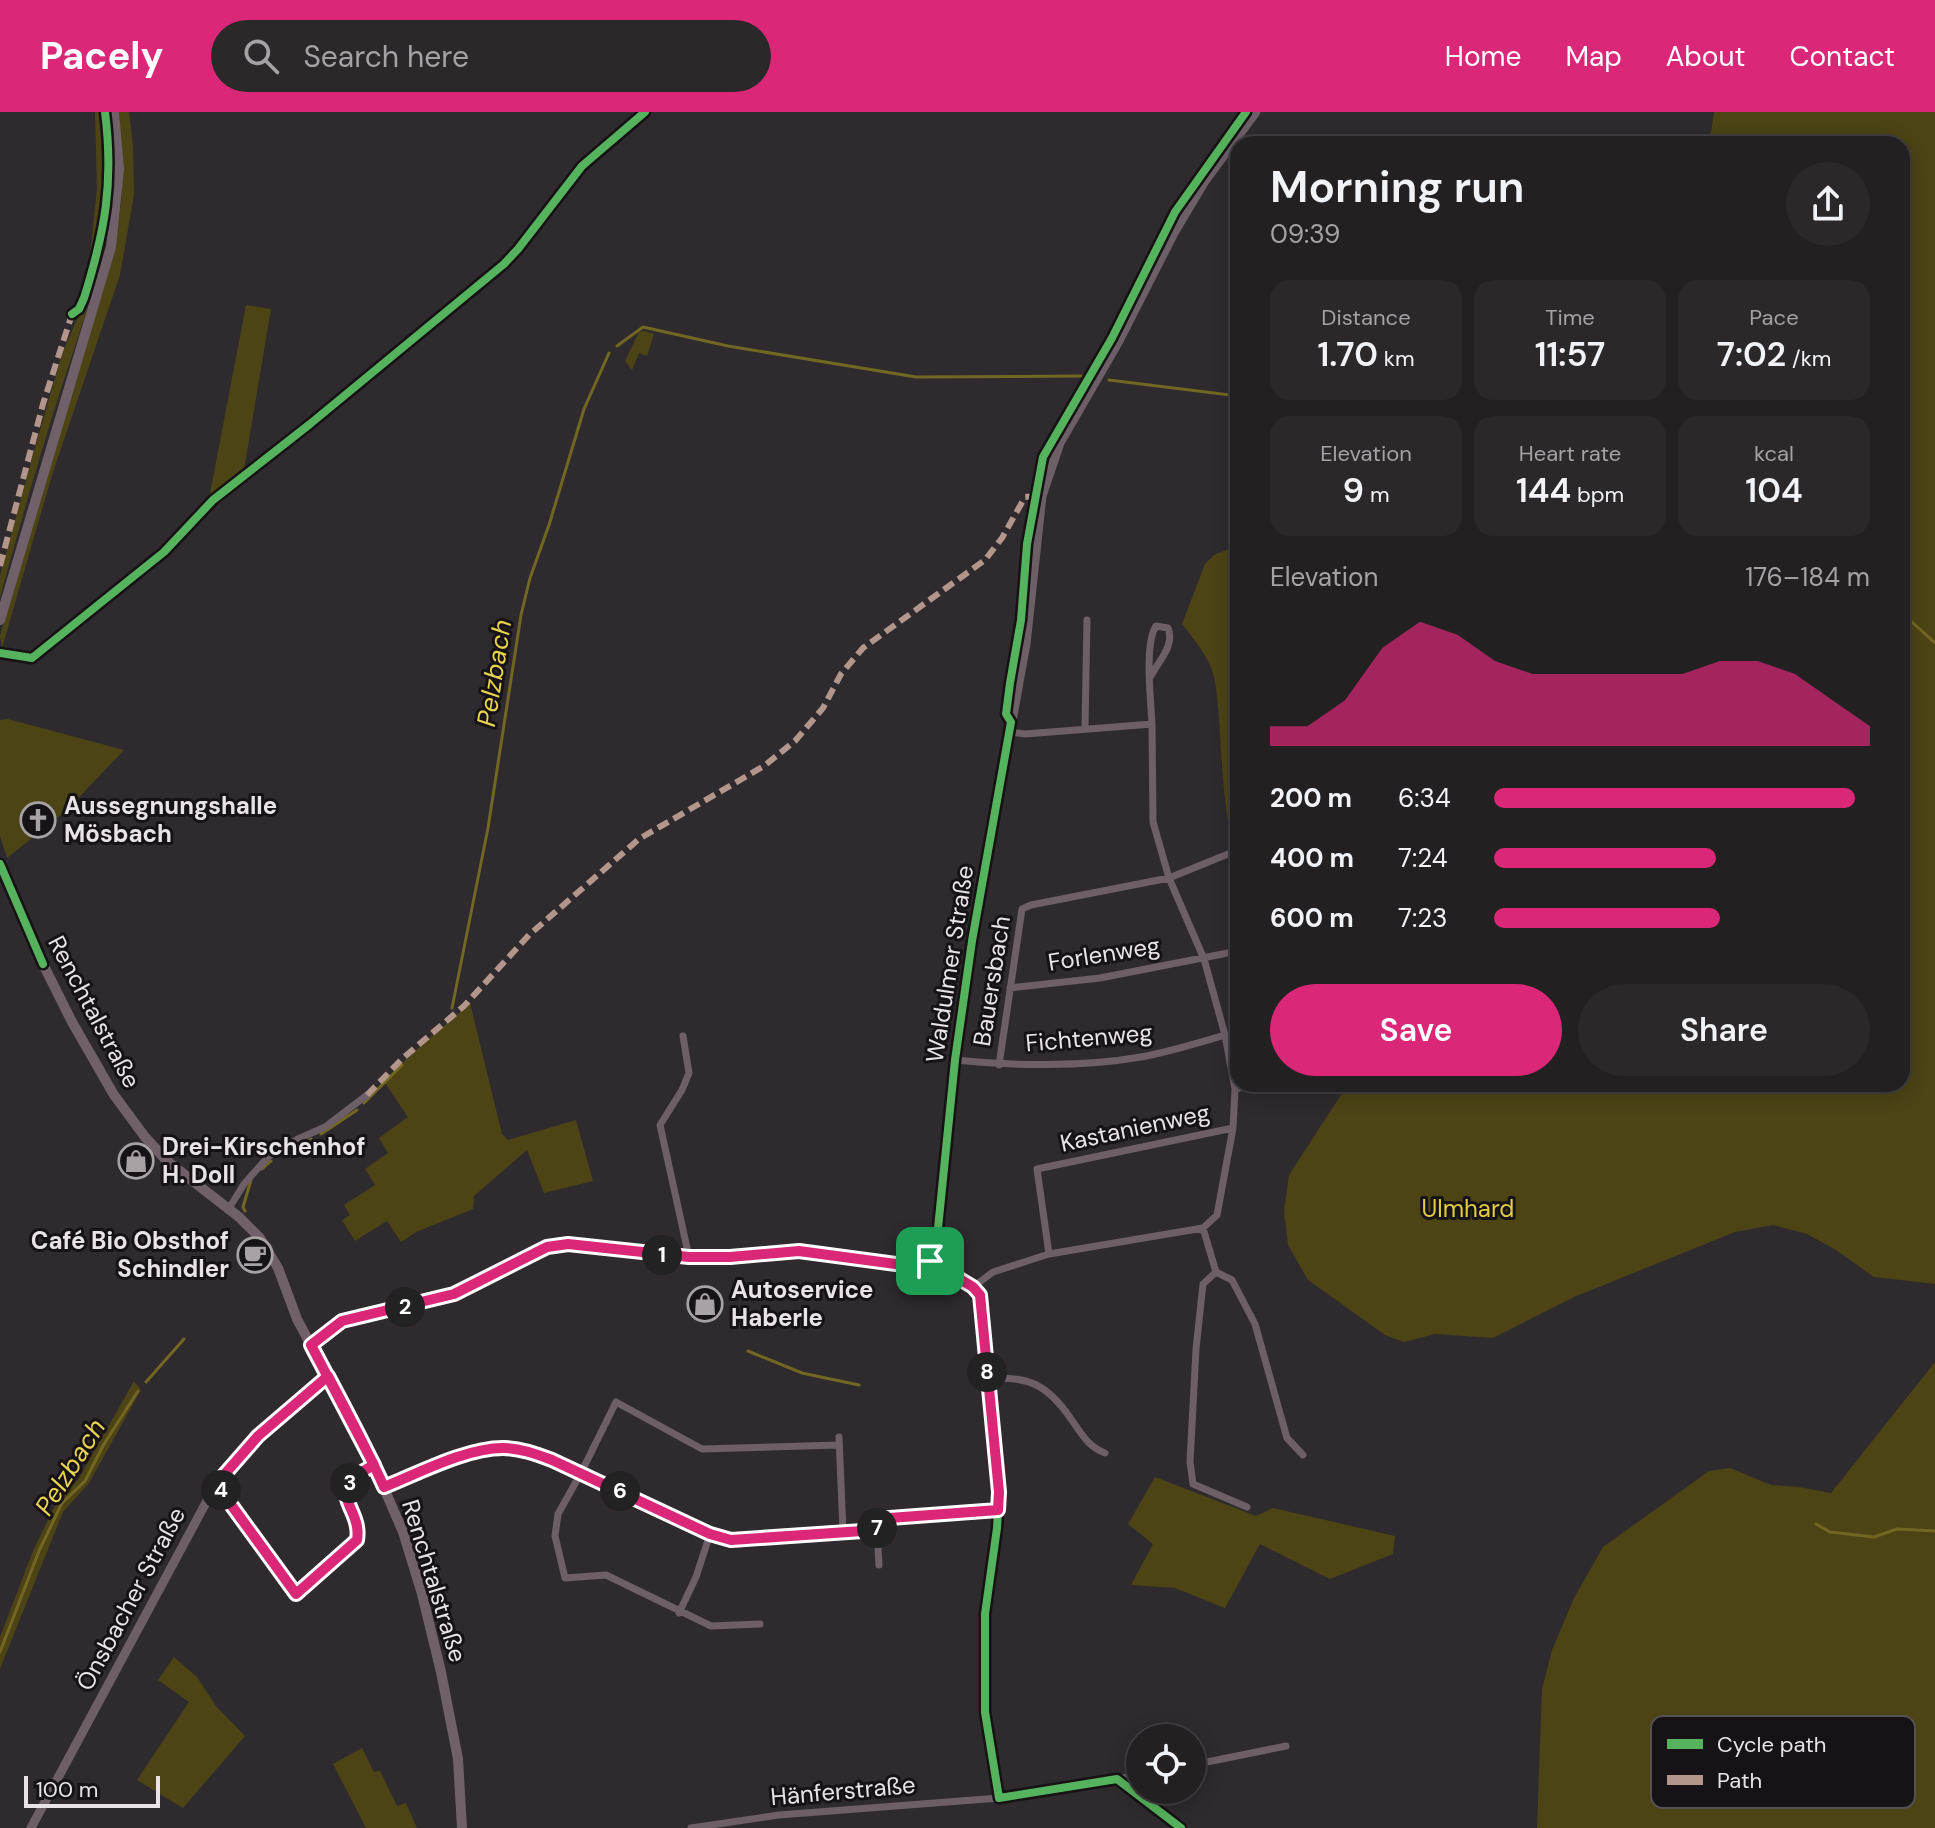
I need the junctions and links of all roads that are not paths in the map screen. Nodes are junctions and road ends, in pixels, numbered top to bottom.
1 (114, 112) edge
2 (1256, 112) edge
3 (1239, 136) edge
4 (1230, 148) edge
5 (0, 620) edge
6 (1087, 620) dead end
7 (1151, 676) junction
8 (1152, 724) junction
9 (1085, 728) junction
10 (1010, 732) junction
11 (1230, 853) edge
12 (0, 864) edge
13 (1169, 878) junction
14 (1230, 953) edge
15 (1204, 959) junction
16 (1010, 988) junction
17 (1225, 1035) junction
18 (683, 1036) dead end
19 (955, 1060) junction
20 (1230, 1062) edge
21 (999, 1065) junction
22 (1235, 1092) edge
23 (367, 1095) dead end
24 (1233, 1128) junction
25 (228, 1210) junction
26 (1203, 1228) junction
27 (1049, 1254) junction
28 (689, 1257) junction
29 (930, 1261) junction
30 (1216, 1272) junction
31 (973, 1287) junction
32 (311, 1345) junction
33 (328, 1376) junction
34 (987, 1379) junction
35 (1105, 1453) dead end
36 (1303, 1455) dead end
37 (374, 1465) junction
38 (581, 1473) junction
39 (216, 1484) junction
40 (384, 1487) junction
41 (1247, 1507) dead end
42 (998, 1510) junction
43 (877, 1530) junction
44 (843, 1531) junction
45 (710, 1534) junction
46 (879, 1565) dead end
47 (679, 1613) junction
48 (760, 1624) dead end
49 (1286, 1746) dead end
50 (1206, 1762) edge
51 (1126, 1777) edge
52 (1117, 1779) junction
53 (999, 1798) junction
54 (31, 1828) edge
55 (462, 1828) edge
56 (691, 1828) edge
57 (1181, 1828) edge

1 - 5 main road
2 - 3 street, Waldulmer Straße
4 - 10 street, Waldulmer Straße
6 - 9 street
7 - 7 street
7 - 8 street
8 - 9 street
8 - 13 street
9 - 10 street
10 - 19 street, Waldulmer Straße
11 - 13 street
12 - 25 main road, Renchtalstraße
13 - 15 street
13 - 16 street, Bauersbach
14 - 15 street, Forlenweg
15 - 16 street, Forlenweg
15 - 17 street
16 - 21 street, Bauersbach
17 - 20 street
17 - 21 street, Fichtenweg
18 - 28 street
19 - 21 street, Fichtenweg
19 - 29 street, Waldulmer Straße
22 - 24 street
23 - 25 street
24 - 26 street
24 - 27 street, Kastanienweg
25 - 32 main road, Renchtalstraße
26 - 27 street
26 - 30 street
27 - 31 street
28 - 29 street
28 - 32 street
29 - 31 street
30 - 36 street
30 - 41 street
31 - 34 street
32 - 33 main road, Renchtalstraße
33 - 37 main road, Renchtalstraße
33 - 39 street, Önsbacher Straße
34 - 35 street
34 - 42 street
37 - 39 street
37 - 40 main road, Renchtalstraße
38 - 40 street
38 - 44 street
38 - 45 street
38 - 47 street
39 - 54 street, Önsbacher Straße
40 - 55 main road, Renchtalstraße
42 - 43 street
42 - 53 street
43 - 44 street
43 - 46 street
44 - 45 street
45 - 47 street
47 - 48 street
49 - 50 street
51 - 52 street, Hänferstraße
52 - 53 street, Hänferstraße
52 - 57 street
53 - 56 street, Hänferstraße

